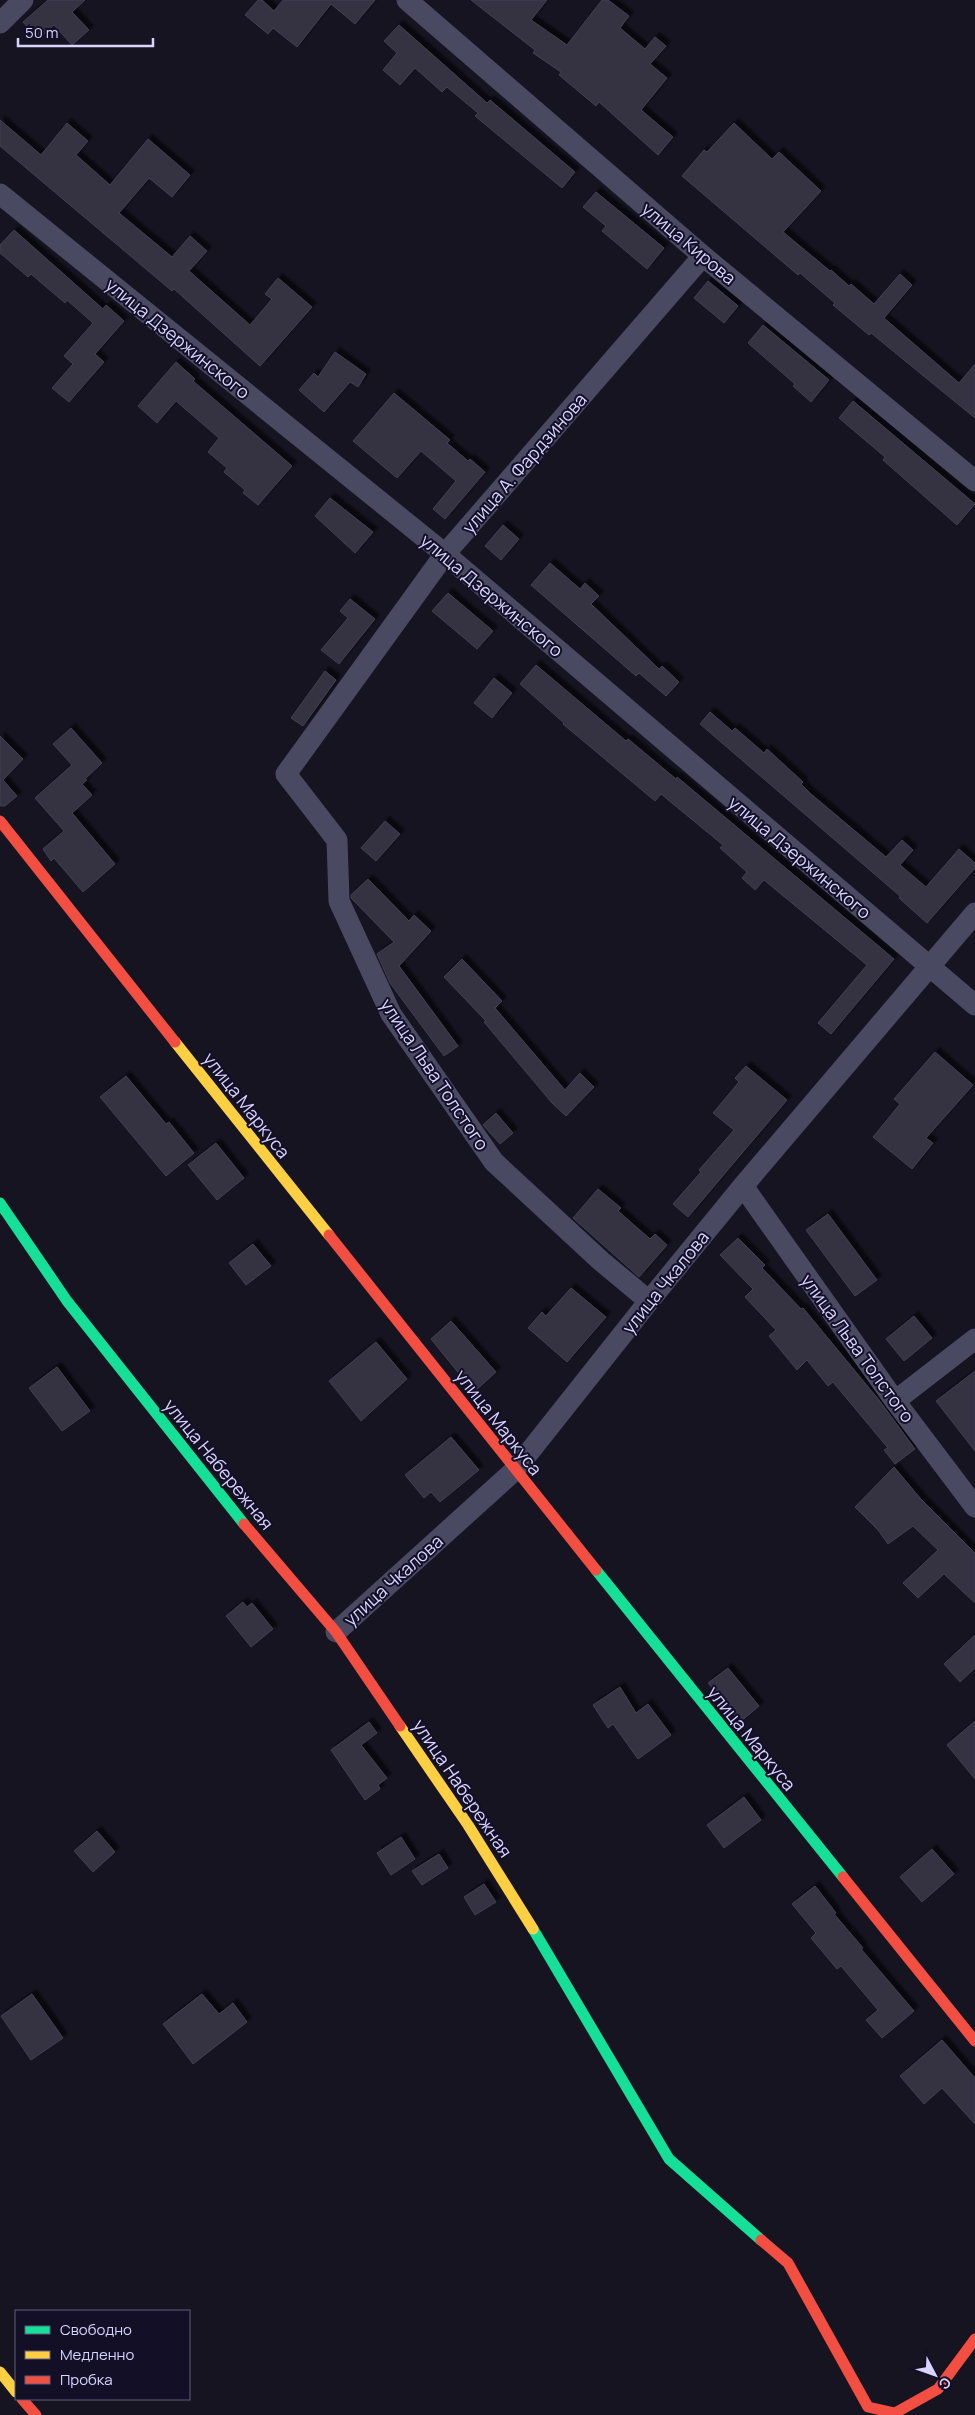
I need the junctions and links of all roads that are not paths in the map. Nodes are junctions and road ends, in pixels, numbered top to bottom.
1 (23, 0) edge
2 (406, 0) edge
3 (0, 22) edge
4 (0, 194) edge
5 (703, 256) junction
6 (975, 481) edge
7 (445, 554) junction
8 (286, 774) joint
9 (0, 821) edge
10 (975, 913) edge
11 (928, 966) junction
12 (975, 1005) edge
13 (743, 1186) junction
14 (0, 1203) edge
15 (648, 1301) junction
16 (975, 1339) edge
17 (894, 1401) junction
18 (515, 1470) junction
19 (975, 1507) edge
20 (336, 1632) junction
21 (975, 2041) edge
22 (975, 2338) edge
23 (0, 2372) edge
24 (15, 2391) edge
25 (23, 2400) edge
26 (36, 2415) edge

1 - 3 street
2 - 5 street, улица Кирова
4 - 7 street, улица Дзержинского
5 - 6 street, улица Кирова
5 - 7 street, улица А. Фардзинова
7 - 8 street, улица А. Фардзинова
7 - 11 street, улица Дзержинского
8 - 15 street, улица Льва Толстого
9 - 18 main road, улица Маркуса
10 - 11 street, улица Чкалова
11 - 12 street, улица Дзержинского
11 - 13 street, улица Чкалова
13 - 15 street, улица Чкалова
13 - 17 street, улица Льва Толстого
14 - 20 main road, улица Набережная
15 - 18 street, улица Чкалова
16 - 17 street
17 - 19 street, улица Льва Толстого
18 - 20 street, улица Чкалова
18 - 21 main road, улица Маркуса
20 - 22 main road, улица Набережная
23 - 24 main road
25 - 26 main road

